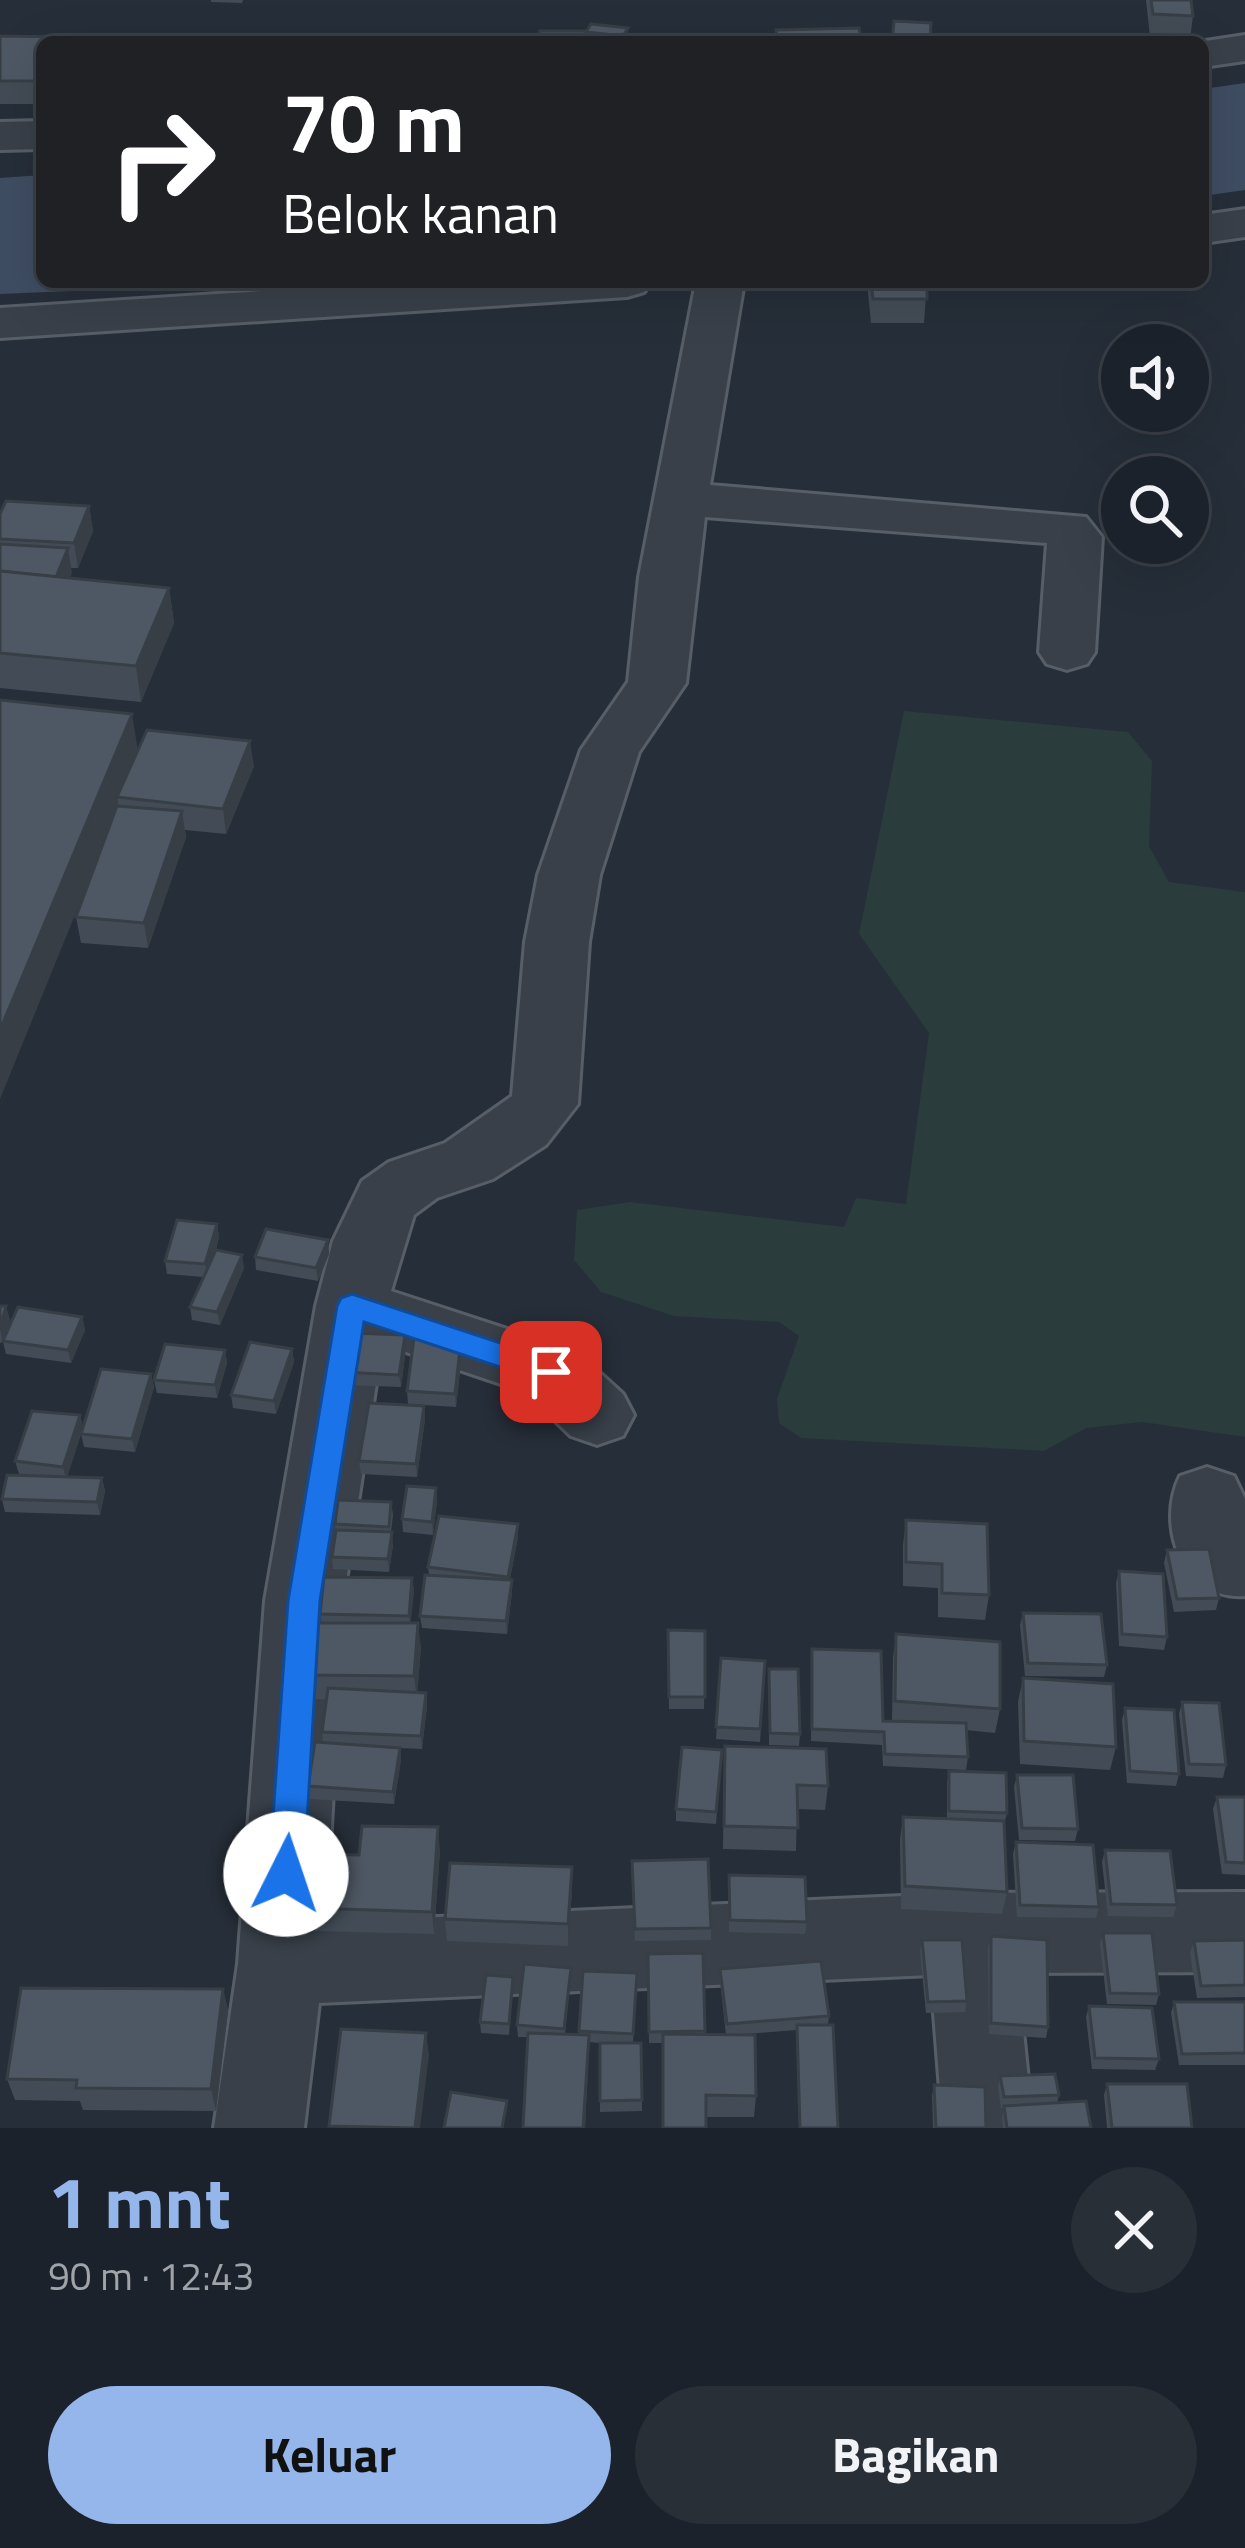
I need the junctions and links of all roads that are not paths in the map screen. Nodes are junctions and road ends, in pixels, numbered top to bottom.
1 (1245, 48) edge
2 (1209, 53) edge
3 (36, 135) edge
4 (0, 136) edge
5 (1245, 223) edge
6 (1209, 228) edge
7 (535, 288) edge
8 (719, 288) edge
9 (0, 323) edge
10 (680, 499) junction
11 (1067, 652) dead end
12 (352, 1306) junction
13 (597, 1415) dead end
14 (1245, 1932) edge
15 (970, 1933) junction
16 (280, 1964) junction
17 (259, 2128) edge
18 (988, 2128) edge

1 - 2 street
3 - 4 street
5 - 6 street
7 - 9 street
8 - 10 street
10 - 11 street
10 - 12 street
12 - 13 street
12 - 16 street
14 - 15 street
15 - 16 street
15 - 18 street
16 - 17 street

